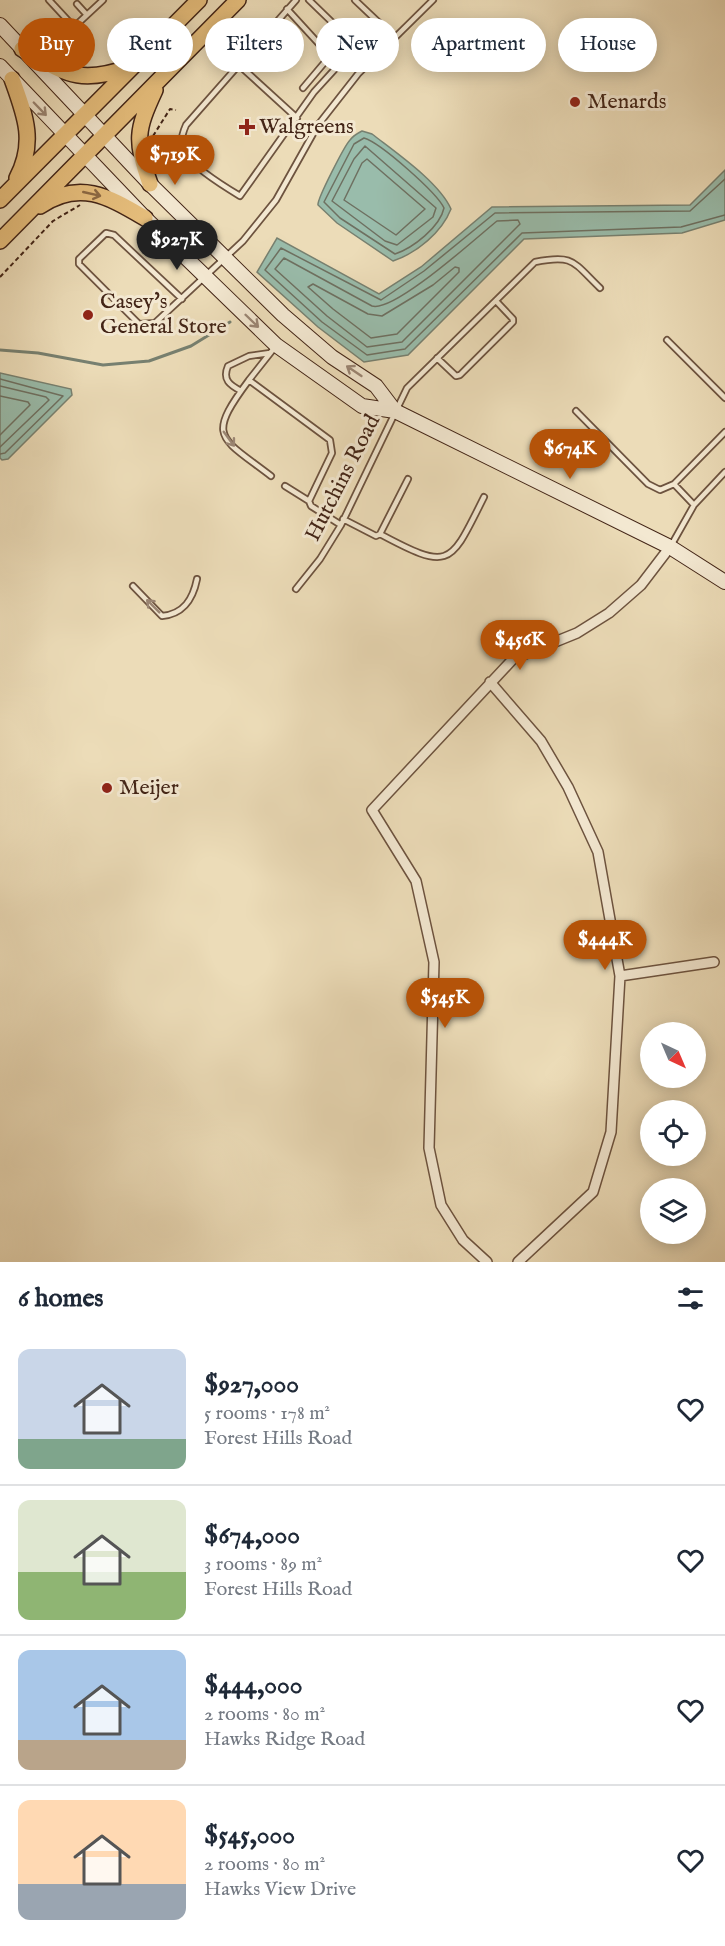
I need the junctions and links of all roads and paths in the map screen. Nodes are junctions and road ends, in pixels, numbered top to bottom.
1 (49, 0) edge
2 (103, 0) edge
3 (199, 0) edge
4 (238, 0) edge
5 (296, 0) edge
6 (309, 0) edge
7 (355, 0) edge
8 (433, 0) edge
9 (76, 4) dead end
10 (287, 9) junction
11 (87, 15) junction
12 (181, 18) edge
13 (279, 18) edge
14 (327, 18) edge
15 (374, 18) edge
16 (0, 25) edge
17 (399, 32) edge
18 (18, 45) edge
19 (0, 66) edge
20 (43, 72) edge
21 (68, 72) edge
22 (113, 72) edge
23 (127, 72) edge
24 (234, 72) edge
25 (248, 72) edge
26 (332, 72) edge
27 (361, 72) edge
28 (12, 79) junction
29 (160, 79) junction
30 (303, 88) dead end
31 (176, 110) dead end
32 (84, 115) junction
33 (297, 118) junction
34 (65, 134) junction
35 (104, 135) junction
36 (150, 138) dead end
37 (84, 155) junction
38 (150, 184) junction
39 (1, 200) edge
40 (82, 202) dead end
41 (145, 218) junction
42 (20, 219) junction
43 (0, 241) edge
44 (226, 258) junction
45 (0, 277) edge
46 (206, 277) junction
47 (600, 288) dead end
48 (182, 299) junction
49 (495, 301) junction
50 (667, 340) dead end
51 (273, 349) junction
52 (437, 358) junction
53 (249, 380) junction
54 (241, 391) junction
55 (725, 398) edge
56 (395, 411) junction
57 (576, 411) dead end
58 (725, 432) edge
59 (725, 472) edge
60 (271, 476) dead end
61 (408, 479) dead end
62 (674, 484) junction
63 (285, 486) dead end
64 (483, 497) dead end
65 (309, 501) junction
66 (694, 505) junction
67 (342, 522) junction
68 (380, 534) junction
69 (670, 547) junction
70 (196, 579) dead end
71 (725, 582) edge
72 (133, 586) dead end
73 (296, 589) dead end
74 (490, 682) junction
75 (714, 962) dead end
76 (620, 976) junction
77 (487, 1262) edge
78 (518, 1262) edge

1 - 11 lane
2 - 11 lane
3 - 12 main road
4 - 29 main road
5 - 10 lane
6 - 14 lane
7 - 15 lane
8 - 17 lane
9 - 11 lane
10 - 13 lane
10 - 30 lane
16 - 18 street
19 - 28 street
20 - 32 street
21 - 22 main road
23 - 32 main road
24 - 33 lane
25 - 33 lane
26 - 33 lane
27 - 44 lane
28 -> 34 street
28 - 39 main road
29 - 35 main road
29 - 38 main road
31 - 36 path
32 - 34 main road
32 - 35 street
34 - 37 street
34 - 39 main road
35 - 37 main road
35 - 38 street
37 - 41 street
37 - 42 main road
38 - 44 street
40 - 45 path
42 -> 41 main road
41 - 46 street
42 - 43 main road
44 - 46 lane
56 -> 44 street
46 - 48 lane
46 -> 51 street
47 - 49 lane, Hutchins Road
48 - 48 lane
49 - 52 lane, Hutchins Road
49 - 52 lane
50 - 55 lane
51 - 53 lane
51 - 54 lane
51 - 56 street
52 - 56 lane, Hutchins Road
53 - 54 lane
53 - 65 lane
54 -> 60 lane
56 - 67 lane, Hutchins Road
56 - 69 street
57 - 62 lane
58 - 62 lane
59 - 66 lane
61 - 68 lane
62 - 66 lane
63 - 65 lane
64 - 68 lane
65 - 67 lane
66 - 69 lane
67 - 68 lane
67 - 73 lane, Hutchins Road
69 - 71 street
69 - 74 street
70 -> 72 lane
74 - 76 street
74 - 77 street
75 - 76 street
76 - 78 street

